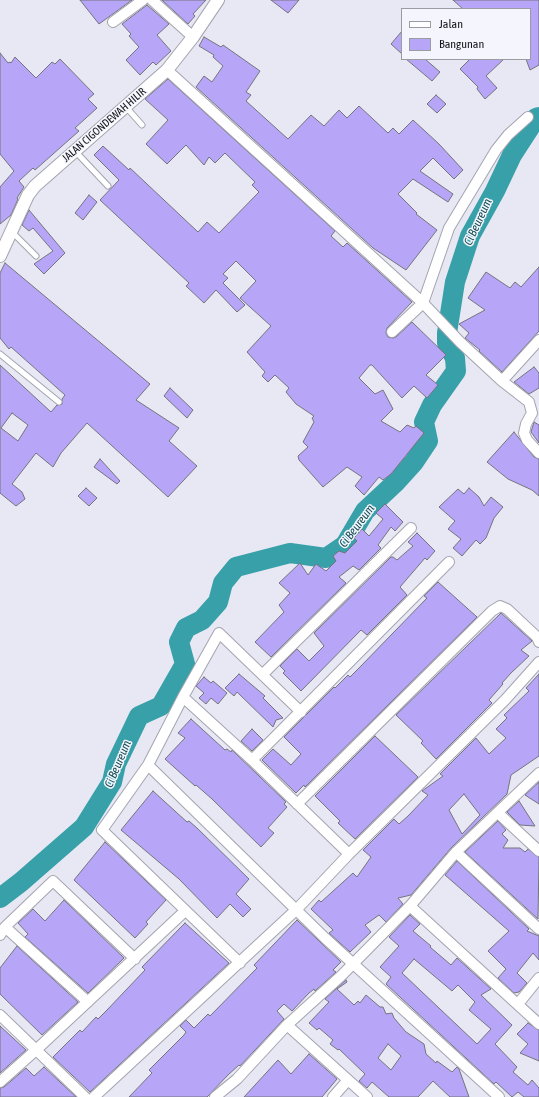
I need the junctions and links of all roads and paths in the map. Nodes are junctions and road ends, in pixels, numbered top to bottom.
1 (143, 0) edge
2 (152, 0) edge
3 (218, 0) edge
4 (113, 22) dead end
5 (193, 37) junction
6 (167, 70) junction
7 (125, 106) junction
8 (528, 117) dead end
9 (142, 125) dead end
10 (74, 151) junction
11 (108, 186) dead end
12 (11, 232) junction
13 (0, 256) edge
14 (36, 256) dead end
15 (424, 303) junction
16 (392, 332) dead end
17 (539, 340) edge
18 (0, 354) edge
19 (502, 381) junction
20 (59, 402) dead end
21 (536, 407) edge
22 (539, 453) edge
23 (411, 528) dead end
24 (449, 562) dead end
25 (539, 642) edge
26 (539, 662) edge
27 (263, 674) junction
28 (183, 697) junction
29 (300, 712) junction
30 (252, 760) junction
31 (148, 765) junction
32 (539, 773) edge
33 (297, 804) junction
34 (498, 812) junction
35 (539, 851) edge
36 (456, 852) junction
37 (349, 854) junction
38 (410, 906) junction
39 (297, 910) junction
40 (186, 911) junction
41 (539, 929) edge
42 (2, 931) edge
43 (135, 959) junction
44 (240, 963) junction
45 (353, 964) junction
46 (539, 978) edge
47 (88, 1002) junction
48 (518, 1004) junction
49 (0, 1015) edge
50 (539, 1024) edge
51 (287, 1025) junction
52 (36, 1050) junction
53 (237, 1079) junction
54 (348, 1080) junction
55 (0, 1082) edge
56 (85, 1097) edge
57 (94, 1097) edge
58 (216, 1097) edge
59 (225, 1097) edge
60 (333, 1097) edge
61 (367, 1097) edge
62 (499, 1097) edge

1 - 4 street
2 - 5 street
3 - 5 street, JALAN CIGONDEWAH HILIR
5 - 6 street, JALAN CIGONDEWAH HILIR
6 - 7 street, JALAN CIGONDEWAH HILIR
6 - 15 street
7 - 9 lane
7 - 10 street, JALAN CIGONDEWAH HILIR
8 - 15 street
10 - 11 lane
10 - 12 street, JALAN CIGONDEWAH HILIR
12 - 13 street, JALAN CIGONDEWAH HILIR
12 - 14 lane
15 - 16 street
15 - 19 street
17 - 19 street
18 - 20 lane
19 - 21 street
21 - 22 street
23 - 27 street
24 - 29 street
25 - 33 street
26 - 37 street
27 - 28 street
27 - 29 street
28 - 30 street
28 - 31 street
29 - 30 street
30 - 33 street
31 - 39 street
31 - 40 street
32 - 34 street
33 - 37 street
34 - 35 street
34 - 36 street
36 - 38 street
36 - 41 street
37 - 39 street
38 - 45 street
38 - 48 street
39 - 44 street
39 - 45 street
40 - 43 street
40 - 44 street
42 - 43 street
42 - 47 street
43 - 47 street
44 - 57 street
45 - 51 street
45 - 62 street
46 - 48 street
47 - 52 street
48 - 50 street
49 - 52 street
51 - 53 street
51 - 54 street
52 - 55 street
52 - 56 street
53 - 58 street
53 - 59 street
54 - 60 street
54 - 61 street

